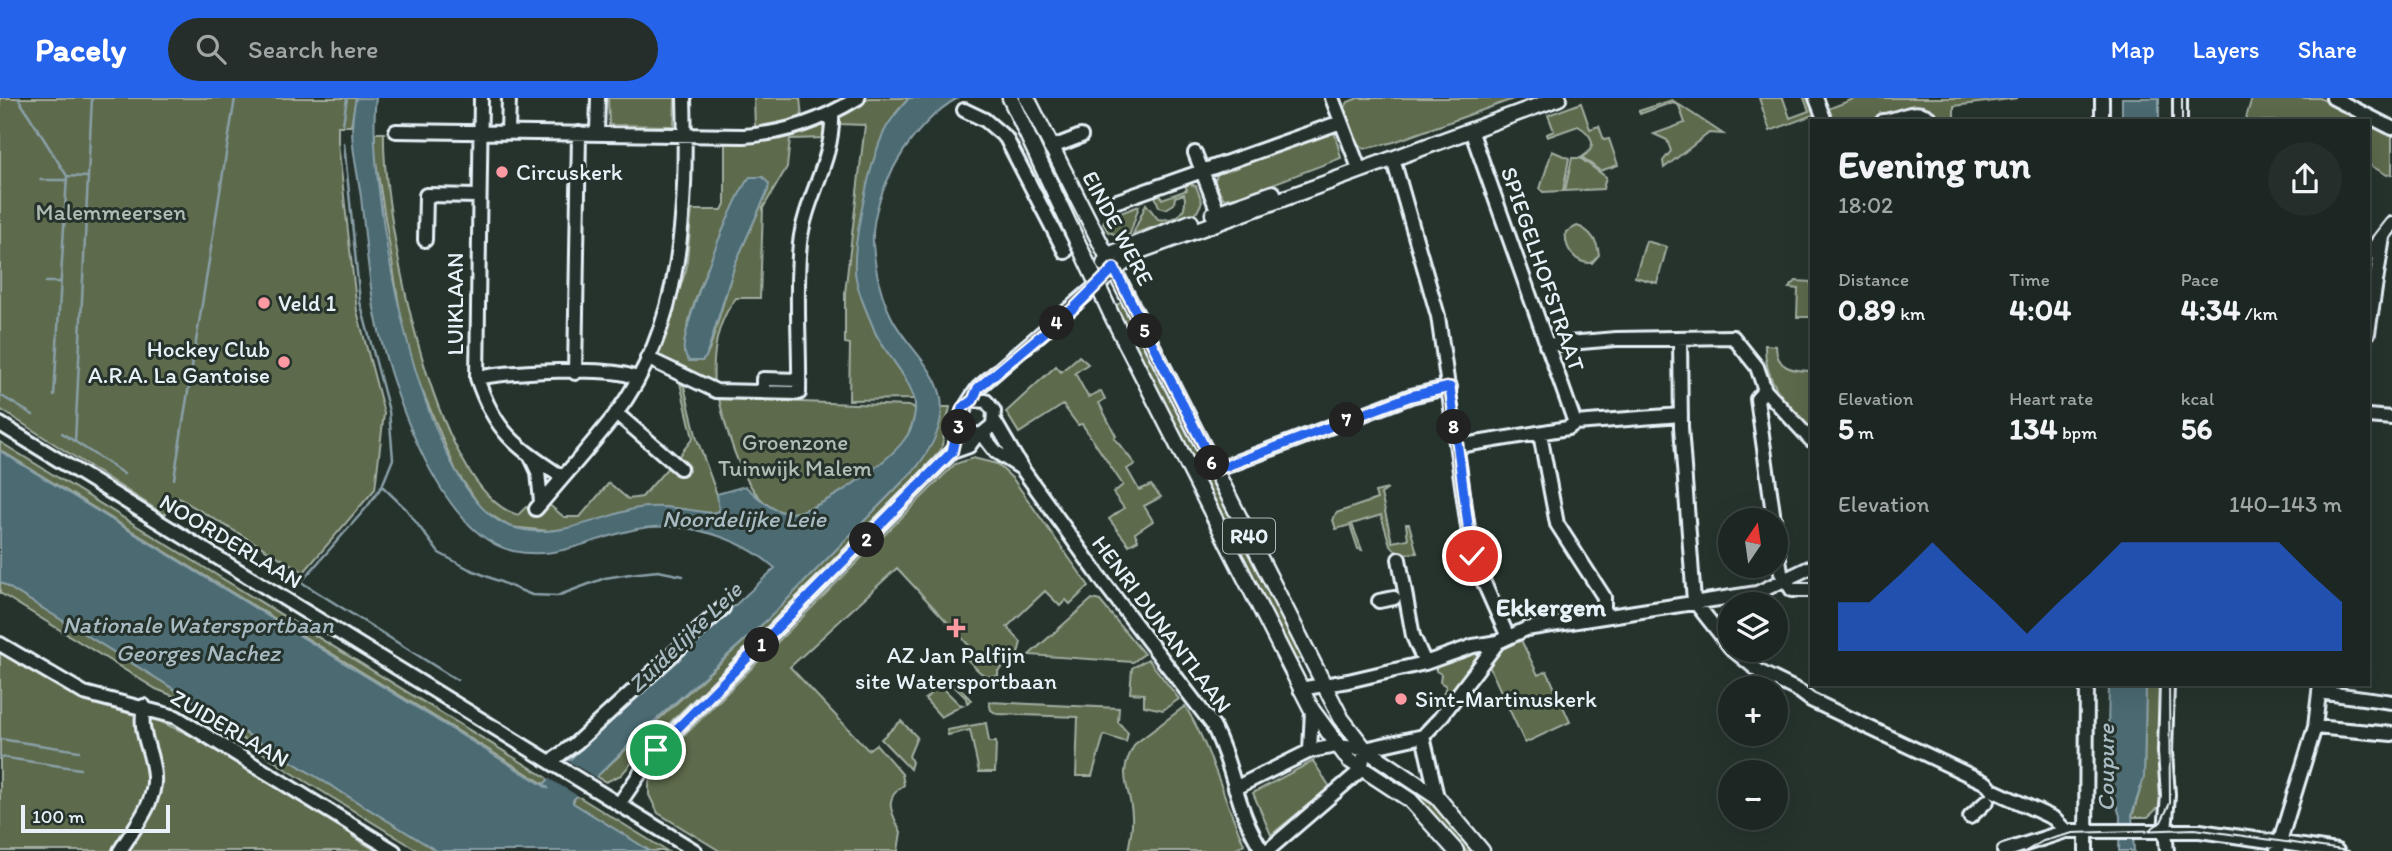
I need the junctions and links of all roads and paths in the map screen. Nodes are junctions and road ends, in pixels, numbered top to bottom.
1 (481, 98) edge
2 (509, 98) edge
3 (598, 98) edge
4 (684, 98) edge
5 (858, 98) edge
6 (1010, 98) edge
7 (1027, 98) edge
8 (1332, 98) edge
9 (1534, 98) edge
10 (1559, 98) edge
11 (1816, 98) edge
12 (2102, 98) edge
13 (2180, 98) edge
14 (2333, 98) edge
15 (964, 110) dead end
16 (832, 114) junction
17 (1824, 119) edge
18 (1897, 119) edge
19 (1930, 119) edge
20 (2102, 119) edge
21 (2180, 119) edge
22 (1020, 120) junction
23 (1341, 122) junction
24 (1469, 126) junction
25 (2392, 128) edge
26 (396, 131) dead end
27 (478, 132) junction
28 (508, 132) junction
29 (579, 133) junction
30 (597, 133) junction
31 (685, 134) junction
32 (1081, 136) dead end
33 (1006, 138) junction
34 (1417, 141) junction
35 (1050, 148) junction
36 (1195, 153) dead end
37 (1393, 159) junction
38 (1358, 167) junction
39 (1202, 170) junction
40 (1318, 177) junction
41 (1293, 195) junction
42 (477, 196) junction
43 (1106, 205) dead end
44 (1219, 217) junction
45 (1047, 219) junction
46 (2392, 224) edge
47 (1069, 225) junction
48 (2384, 237) junction
49 (425, 240) dead end
50 (1065, 253) dead end
51 (2370, 253) edge
52 (1111, 262) junction
53 (1097, 285) junction
54 (2370, 321) edge
55 (1680, 338) junction
56 (1546, 345) junction
57 (647, 358) junction
58 (575, 373) junction
59 (998, 374) junction
60 (477, 378) junction
61 (636, 378) junction
62 (1450, 387) junction
63 (1765, 390) junction
64 (973, 400) junction
65 (991, 405) junction
66 (616, 413) junction
67 (1681, 415) junction
68 (2370, 416) edge
69 (2392, 418) edge
70 (995, 422) junction
71 (961, 423) junction
72 (1575, 423) junction
73 (0, 424) edge
74 (1539, 434) junction
75 (979, 435) junction
76 (1810, 438) edge
77 (1458, 446) junction
78 (952, 452) junction
79 (531, 457) junction
80 (680, 468) dead end
81 (1023, 470) junction
82 (1216, 470) junction
83 (562, 477) junction
84 (1772, 508) edge
85 (1399, 559) dead end
86 (1810, 567) edge
87 (1786, 579) junction
88 (1810, 590) edge
89 (1401, 596) junction
90 (1379, 601) dead end
91 (1694, 601) junction
92 (723, 608) dead end
93 (1604, 615) junction
94 (1718, 632) edge
95 (1503, 640) junction
96 (0, 644) edge
97 (1747, 662) edge
98 (1425, 663) junction
99 (1324, 686) junction
100 (2087, 686) edge
101 (2167, 686) edge
102 (1300, 688) junction
103 (2319, 688) edge
104 (2392, 702) edge
105 (144, 706) junction
106 (1312, 710) junction
107 (2315, 727) junction
108 (2392, 734) edge
109 (1423, 736) junction
110 (1336, 746) junction
111 (1365, 749) junction
112 (1310, 751) junction
113 (552, 763) junction
114 (1361, 770) junction
115 (1235, 788) junction
116 (1990, 795) junction
117 (1437, 797) junction
118 (619, 804) junction
119 (1970, 817) dead end
120 (2074, 831) junction
121 (2165, 831) junction
122 (2278, 846) edge
123 (120, 851) edge
124 (394, 851) edge
125 (695, 851) edge
126 (1265, 851) edge
127 (1456, 851) edge
128 (1482, 851) edge
129 (2004, 851) edge
130 (2030, 851) edge
131 (2085, 851) edge
132 (2167, 851) edge
133 (2337, 851) edge

1 - 27 street, LUIKLAAN
2 - 28 street
3 - 30 street
4 - 31 street
5 - 16 street
6 - 22 main road, R40
7 - 35 main road, EINDE WERE / R40
8 - 23 street
9 - 24 main road
10 - 24 main road
11 - 17 street
12 - 20 street
13 - 21 street
14 - 25 street
15 - 33 street
16 - 31 street
16 - 57 street
18 - 19 street
22 - 33 street
22 - 47 main road, EINDE WERE / R40
23 - 38 street
23 - 39 street
24 - 34 main road
24 - 37 main road
24 - 56 street, SPIEGELHOFSTRAAT
26 - 27 street
27 - 28 street
27 - 42 street, LUIKLAAN
28 - 29 street
29 - 30 street
29 - 58 street
30 - 31 street
31 - 57 street
32 - 35 street
33 - 45 street
34 - 37 main road
34 - 38 main road
35 - 52 main road, EINDE WERE / R40
36 - 39 street
37 - 38 main road
37 - 62 street
38 - 40 main road
38 - 41 main road
39 - 43 street
39 - 44 street
40 - 41 main road
40 - 44 main road
41 - 44 main road
42 - 49 street
42 - 60 street, LUIKLAAN
44 - 52 main road
45 - 47 street, EINDE WERE
45 - 50 street
46 - 48 street
47 - 53 main road, EINDE WERE / R40
48 - 51 street
48 - 54 street
52 - 53 main road
52 - 82 main road, EINDE WERE / R40
53 - 59 street
53 - 102 main road, EINDE WERE / R40
55 - 56 street
55 - 63 street
55 - 67 street
56 - 72 street, SPIEGELHOFSTRAAT
57 - 61 street
58 - 60 street
58 - 61 street
59 - 64 street
59 - 65 street
60 - 79 street, LUIKLAAN
61 - 66 street
62 - 77 street
62 - 82 street
63 - 76 street
63 - 84 street
64 - 65 street
64 - 71 street
65 - 70 street
66 - 80 street
66 - 83 street
67 - 72 street
67 - 91 street
68 - 69 street
70 - 75 street
70 - 81 street, HENRI DUNANTLAAN
71 - 75 street
71 - 78 street
72 - 74 street
73 - 113 street, NOORDERLAAN
74 - 77 street
74 - 93 street
75 - 78 street
75 - 81 street, HENRI DUNANTLAAN
77 - 95 street
78 - 118 street
79 - 83 street, LUIKLAAN
79 - 83 street, LUIKLAAN
81 - 115 street, HENRI DUNANTLAAN
82 - 99 main road, EINDE WERE / R40
85 - 89 street
86 - 87 street
87 - 88 street
87 - 91 street
89 - 90 street
89 - 98 street
91 - 93 street
91 - 94 street
92 - 113 street
93 - 95 street
95 - 98 street
95 - 109 street
96 - 105 street, ZUIDERLAAN
97 - 116 street
98 - 99 street
99 - 102 street
99 - 111 main road, EINDE WERE / R40
100 - 120 street
101 - 121 street
102 - 106 main road, EINDE WERE / R40
103 - 104 street
103 - 107 street
105 - 123 street
105 - 124 street, ZUIDERLAAN
106 - 110 main road, EINDE WERE / R40
106 - 112 street
107 - 108 street
107 - 122 street
109 - 111 street
109 - 117 street
110 - 111 street
110 - 112 street
110 - 114 main road, R40
111 - 114 street
111 - 117 main road, R40
112 - 115 street
113 - 118 street, NOORDERLAAN
114 - 126 street
114 - 127 main road, R40
115 - 126 street, HENRI DUNANTLAAN
116 - 119 street
116 - 120 street
117 - 128 main road, R40
118 - 125 street, NOORDERLAAN
120 - 121 street
120 - 129 street
120 - 130 street
120 - 131 street
121 - 122 street
121 - 132 street
122 - 133 street

